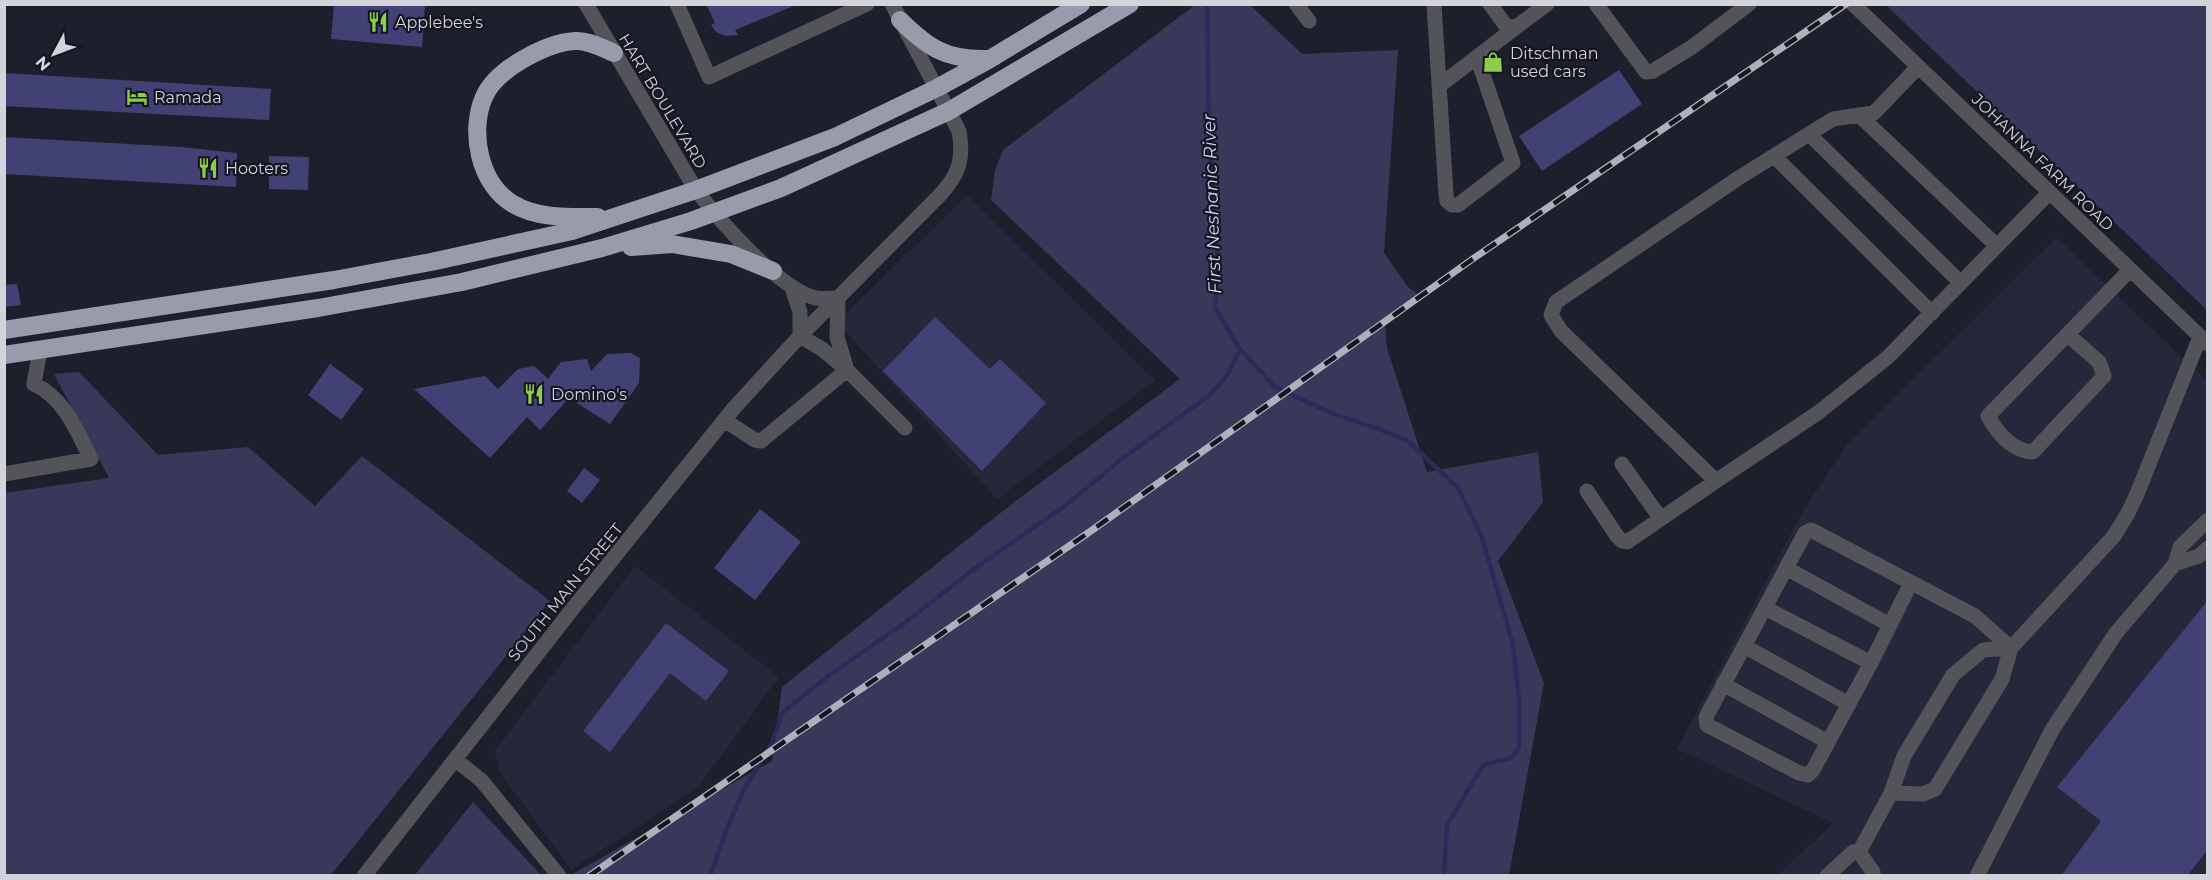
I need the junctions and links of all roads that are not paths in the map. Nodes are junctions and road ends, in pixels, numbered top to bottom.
1 (586, 4) edge
2 (677, 4) edge
3 (867, 4) edge
4 (1081, 4) edge
5 (1130, 4) edge
6 (1296, 4) edge
7 (1434, 4) edge
8 (1547, 4) edge
9 (1596, 4) edge
10 (1749, 4) edge
11 (1853, 4) edge
12 (1493, 6) edge
13 (896, 12) edge
14 (1309, 21) dead end
15 (1516, 27) junction
16 (614, 53) junction
17 (1477, 57) junction
18 (990, 59) junction
19 (1918, 67) junction
20 (1439, 86) junction
21 (937, 88) junction
22 (949, 111) junction
23 (1859, 115) junction
24 (1809, 134) junction
25 (1774, 156) junction
26 (696, 190) junction
27 (2049, 193) junction
28 (714, 213) junction
29 (618, 216) junction
30 (1997, 246) junction
31 (602, 248) junction
32 (2130, 270) junction
33 (773, 272) junction
34 (1961, 283) junction
35 (792, 288) junction
36 (838, 298) junction
37 (1932, 313) junction
38 (4, 330) edge
39 (2068, 334) junction
40 (800, 336) junction
41 (2204, 341) edge
42 (40, 350) junction
43 (4, 355) edge
44 (847, 370) junction
45 (724, 420) junction
46 (905, 428) dead end
47 (1622, 464) dead end
48 (4, 474) edge
49 (1716, 481) junction
50 (1587, 491) dead end
51 (1661, 519) junction
52 (2208, 520) edge
53 (2208, 548) edge
54 (2175, 564) junction
55 (1786, 568) junction
56 (1911, 583) junction
57 (1765, 608) junction
58 (1890, 625) junction
59 (1744, 646) junction
60 (2011, 648) junction
61 (1871, 663) junction
62 (1723, 684) junction
63 (1849, 704) junction
64 (1828, 742) junction
65 (456, 760) junction
66 (1891, 793) junction
67 (1858, 852) junction
68 (364, 876) edge
69 (559, 876) edge
70 (1827, 876) edge
71 (1872, 876) edge
72 (1977, 876) edge

1 - 16 street, HART BOULEVARD
2 - 3 street
4 - 18 highway
5 - 22 highway
6 - 14 street
7 - 20 street
8 - 15 street
9 - 10 street
11 - 19 street, JOHANNA FARM ROAD
12 - 15 street
13 - 18 highway
13 - 21 street, SOUTH MAIN STREET
15 - 17 street
16 - 26 street, HART BOULEVARD
16 - 29 highway
17 - 20 street
17 - 20 street
18 - 21 highway
19 - 23 street
19 - 27 street, JOHANNA FARM ROAD
21 - 22 street, SOUTH MAIN STREET
21 - 26 highway
22 - 28 highway
22 - 36 street, SOUTH MAIN STREET
23 - 24 street
23 - 30 street
24 - 25 street
24 - 34 street
25 - 37 street
25 - 49 street
26 - 28 street, HART BOULEVARD
26 - 29 highway
27 - 30 street
27 - 32 street, JOHANNA FARM ROAD
28 - 31 highway
28 - 33 street
29 - 38 highway
30 - 34 street
31 - 33 highway
31 - 42 highway
32 - 39 street
32 - 41 street, JOHANNA FARM ROAD
33 - 35 street
34 - 37 street
35 - 36 street
35 - 40 street
36 - 40 street, SOUTH MAIN STREET
36 - 44 street
37 - 49 street
39 - 39 street
40 - 44 street
40 - 45 street, SOUTH MAIN STREET
41 - 60 street
42 - 43 highway
42 - 48 street
44 - 45 street
44 - 46 street
45 - 65 street, SOUTH MAIN STREET
47 - 51 street
49 - 51 street
50 - 51 street
52 - 54 street
53 - 54 street
54 - 72 street
55 - 56 street
55 - 57 street
55 - 58 street
56 - 58 street
56 - 60 street
57 - 59 street
57 - 61 street
58 - 61 street
59 - 62 street
59 - 63 street
60 - 66 street
60 - 66 street
61 - 63 street
62 - 64 street
62 - 64 street
63 - 64 street
65 - 68 street, SOUTH MAIN STREET
65 - 69 street
66 - 67 street
67 - 70 street
67 - 71 street

